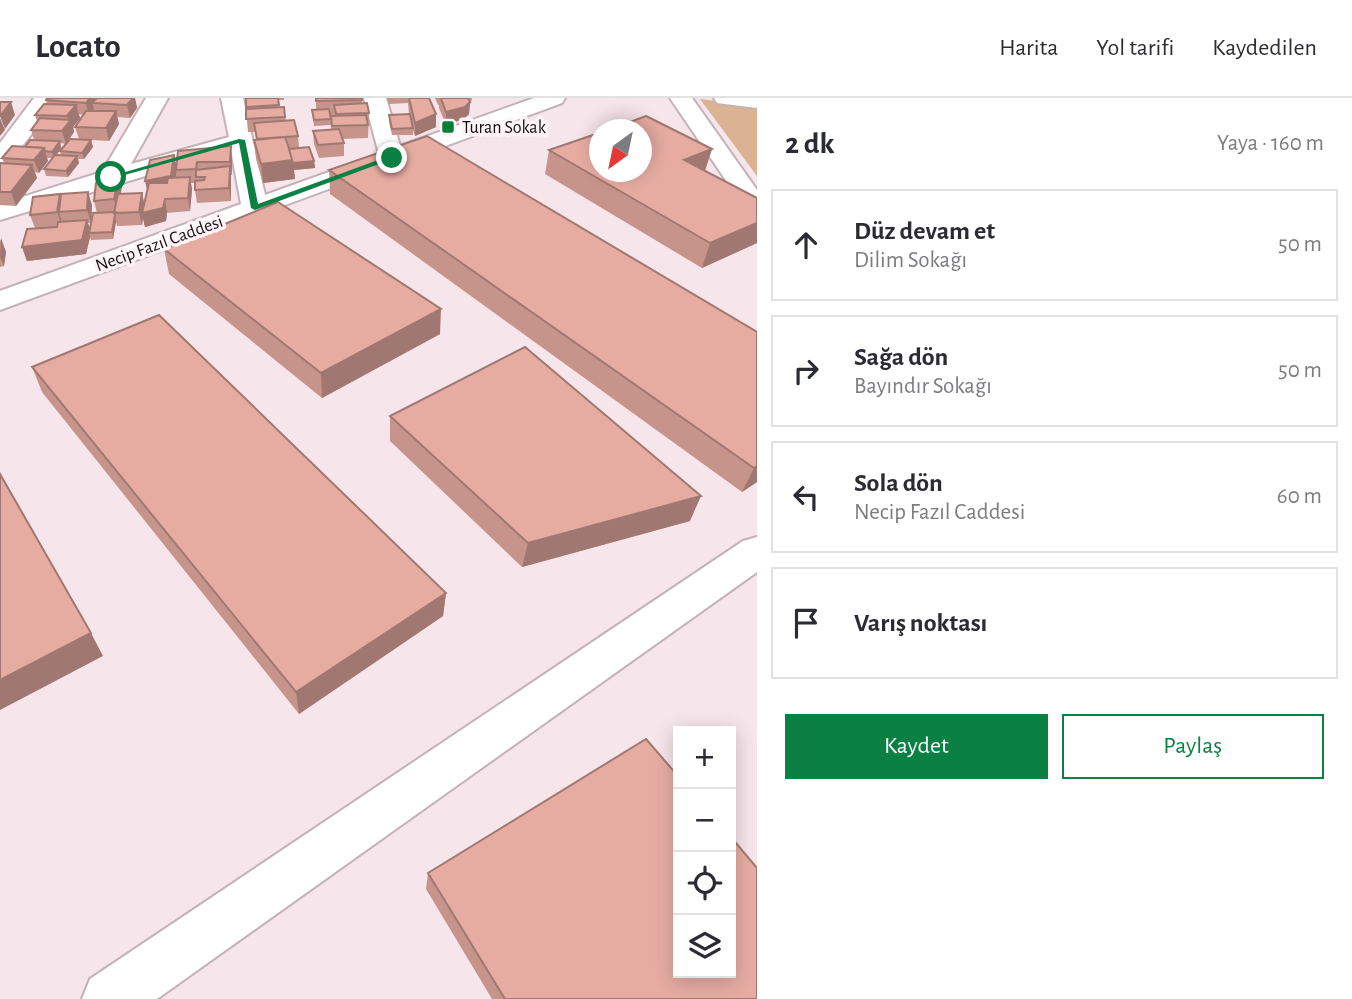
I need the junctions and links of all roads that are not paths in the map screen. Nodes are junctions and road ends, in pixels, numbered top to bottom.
1 (157, 98) edge
2 (232, 98) edge
3 (375, 98) edge
4 (477, 98) edge
5 (554, 98) edge
6 (681, 98) edge
7 (725, 98) edge
8 (46, 100) edge
9 (757, 102) edge
10 (490, 121) junction
11 (242, 140) junction
12 (392, 158) junction
13 (0, 159) edge
14 (111, 177) junction
15 (255, 208) junction
16 (757, 208) edge
17 (0, 212) edge
18 (0, 301) edge
19 (757, 552) edge
20 (110, 999) edge

1 - 14 street
2 - 11 street
3 - 12 street
4 - 10 street
5 - 10 street, Necip Fazıl Caddesi
6 - 16 street
7 - 9 street
8 - 13 street
10 - 12 street, Necip Fazıl Caddesi
11 - 14 street
11 - 15 street
12 - 15 street, Necip Fazıl Caddesi
14 - 17 street
15 - 18 street, Necip Fazıl Caddesi
19 - 20 street

